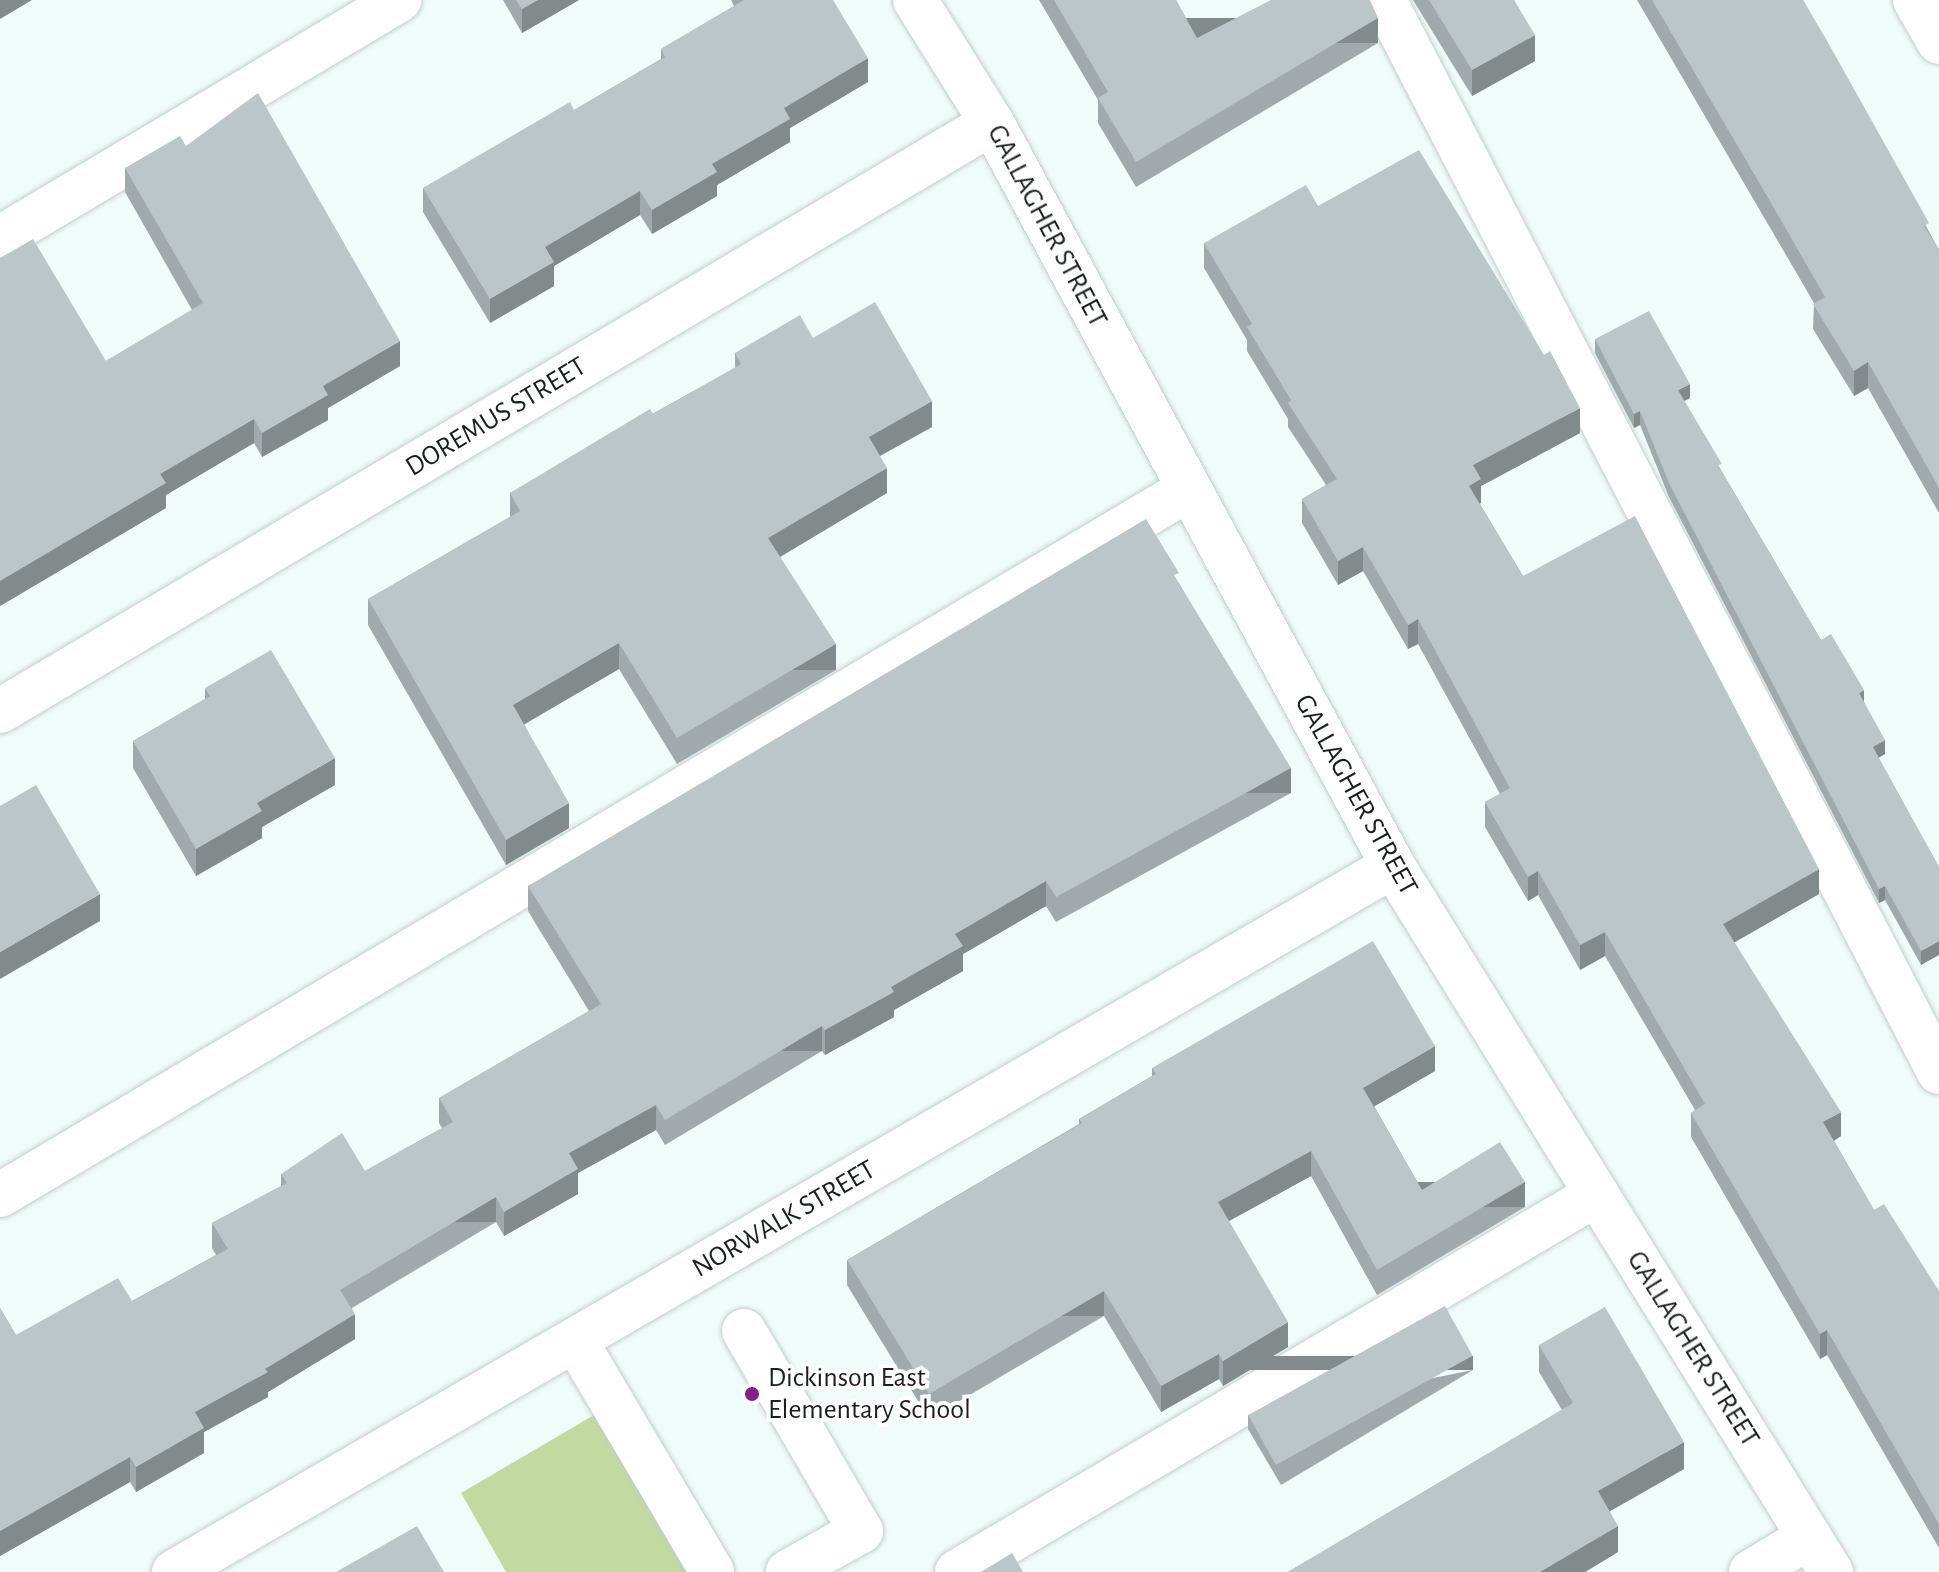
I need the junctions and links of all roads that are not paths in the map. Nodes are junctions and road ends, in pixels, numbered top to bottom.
1 (399, 0) edge
2 (915, 0) edge
3 (1384, 0) edge
4 (1915, 0) edge
5 (1939, 42) edge
6 (992, 123) junction
7 (0, 238) edge
8 (1189, 489) junction
9 (0, 711) edge
10 (1393, 866) junction
11 (1939, 1072) edge
12 (1597, 1194) junction
13 (0, 1195) edge
14 (744, 1331) dead end
15 (575, 1340) junction
16 (1820, 1554) edge
17 (174, 1572) edge
18 (712, 1572) edge
19 (788, 1572) edge
20 (957, 1572) edge
21 (1751, 1572) edge

1 - 7 street
2 - 6 street, GALLAGHER STREET
3 - 11 street
4 - 5 street
6 - 8 street, GALLAGHER STREET
6 - 9 street, DOREMUS STREET
8 - 10 street, GALLAGHER STREET
8 - 13 street
10 - 12 street, GALLAGHER STREET
10 - 15 street, NORWALK STREET
12 - 16 street, GALLAGHER STREET
12 - 20 street
14 - 19 street
15 - 17 street, NORWALK STREET
15 - 18 street
16 - 21 street

